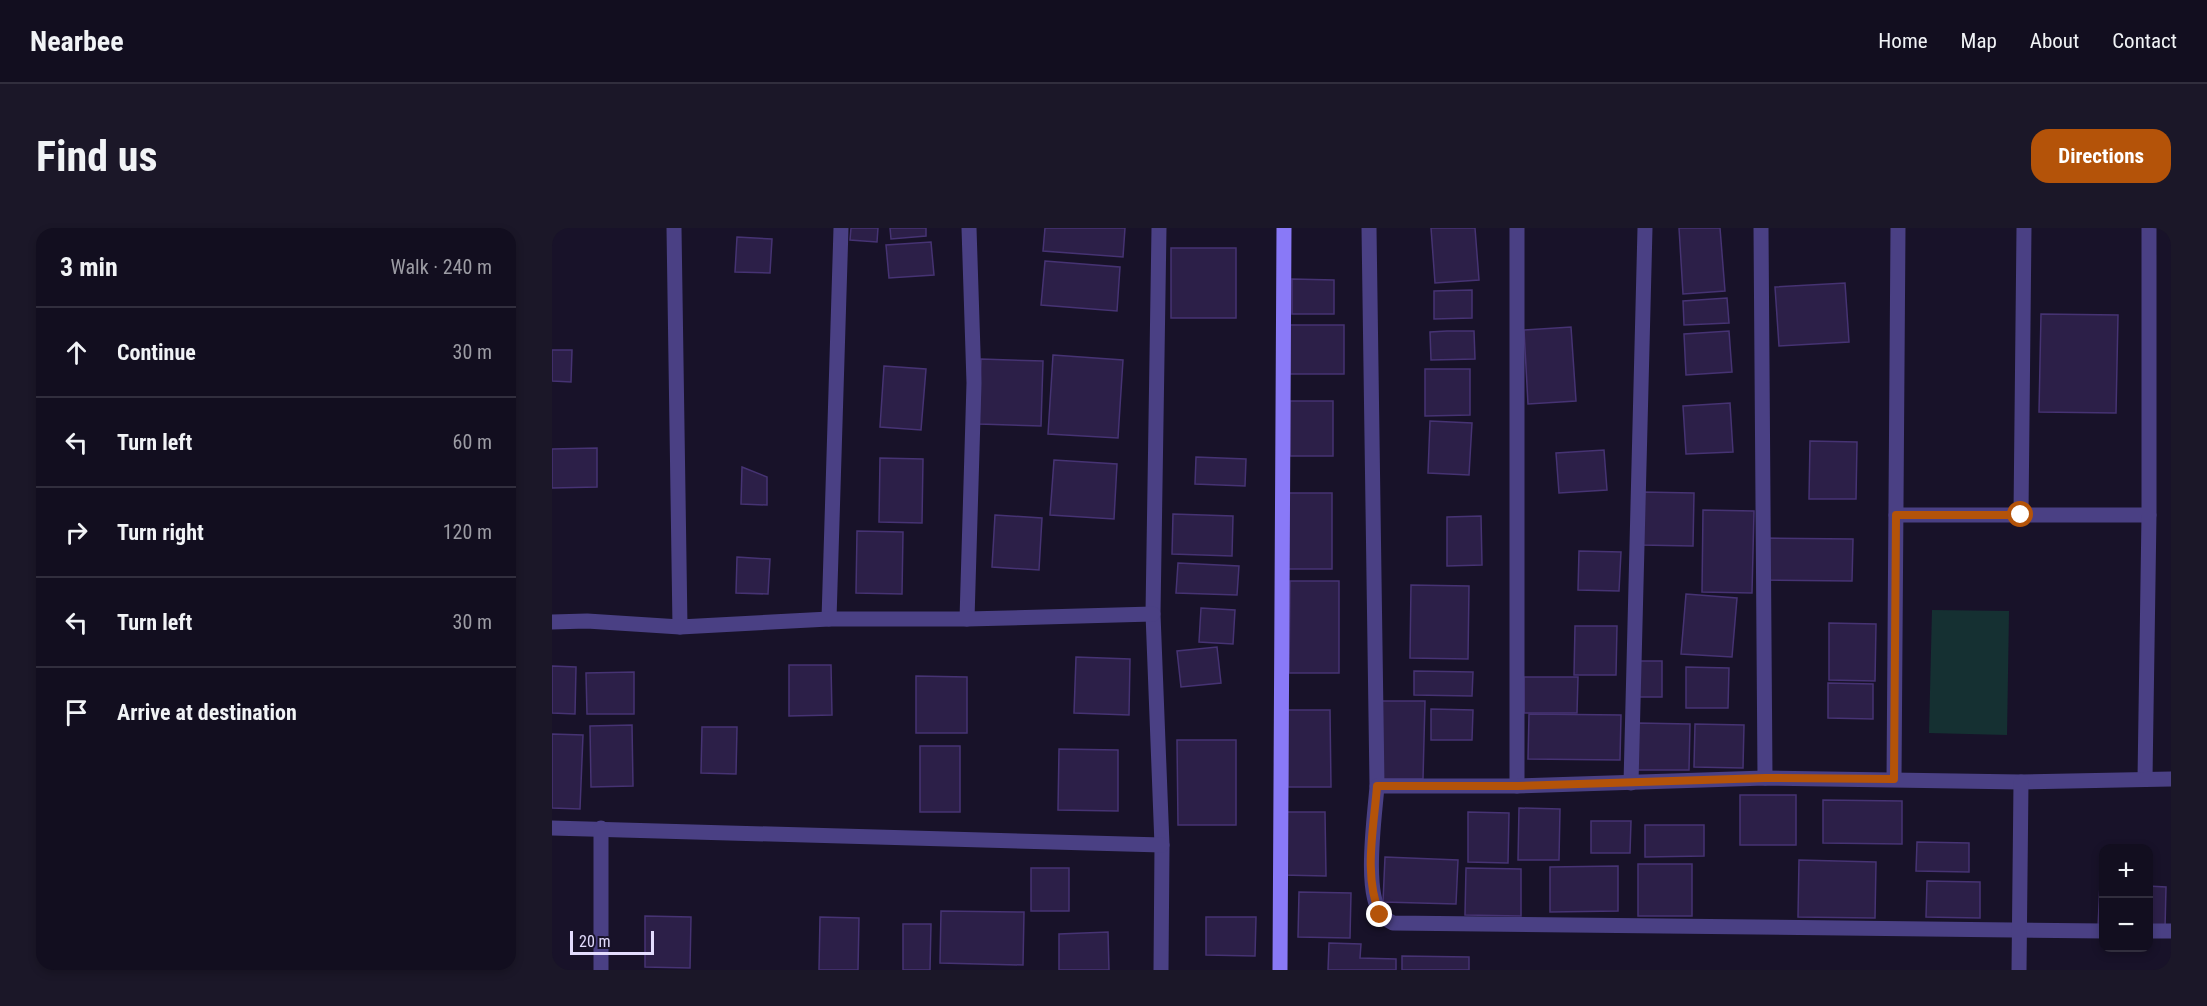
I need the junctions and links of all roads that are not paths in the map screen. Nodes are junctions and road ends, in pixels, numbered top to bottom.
1 (674, 228) edge
2 (841, 228) edge
3 (969, 228) edge
4 (1159, 228) edge
5 (1284, 228) edge
6 (1369, 228) edge
7 (1517, 228) edge
8 (1645, 228) edge
9 (1761, 228) edge
10 (1898, 228) edge
11 (2024, 228) edge
12 (2149, 228) edge
13 (1896, 515) junction
14 (2021, 515) junction
15 (2149, 515) junction
16 (1153, 614) junction
17 (829, 619) junction
18 (967, 619) junction
19 (552, 622) edge
20 (680, 627) junction
21 (1765, 778) junction
22 (1894, 779) junction
23 (2145, 779) junction
24 (2171, 779) edge
25 (2021, 782) junction
26 (1631, 783) junction
27 (1377, 786) junction
28 (1518, 786) junction
29 (552, 828) edge
30 (601, 828) junction
31 (1162, 845) junction
32 (2019, 930) junction
33 (2099, 931) edge
34 (2153, 931) edge
35 (2171, 931) edge
36 (601, 970) edge
37 (1161, 970) edge
38 (1280, 970) edge
39 (2019, 970) edge

1 - 20 street
2 - 17 street
3 - 18 street
4 - 16 street
5 - 38 street
6 - 27 street
7 - 28 street
8 - 26 street
9 - 21 street
10 - 13 street
11 - 14 street
12 - 15 street
13 - 14 street
13 - 22 street
14 - 15 street
15 - 23 street
16 - 18 street
16 - 31 street
17 - 18 street
17 - 20 street
19 - 20 street
21 - 22 street
21 - 26 street
22 - 25 street
23 - 24 street
23 - 25 street
25 - 32 street
26 - 28 street
27 - 28 street
27 - 32 street
29 - 30 street
30 - 31 street
30 - 36 street
31 - 37 street
32 - 33 street
32 - 39 street
34 - 35 street

